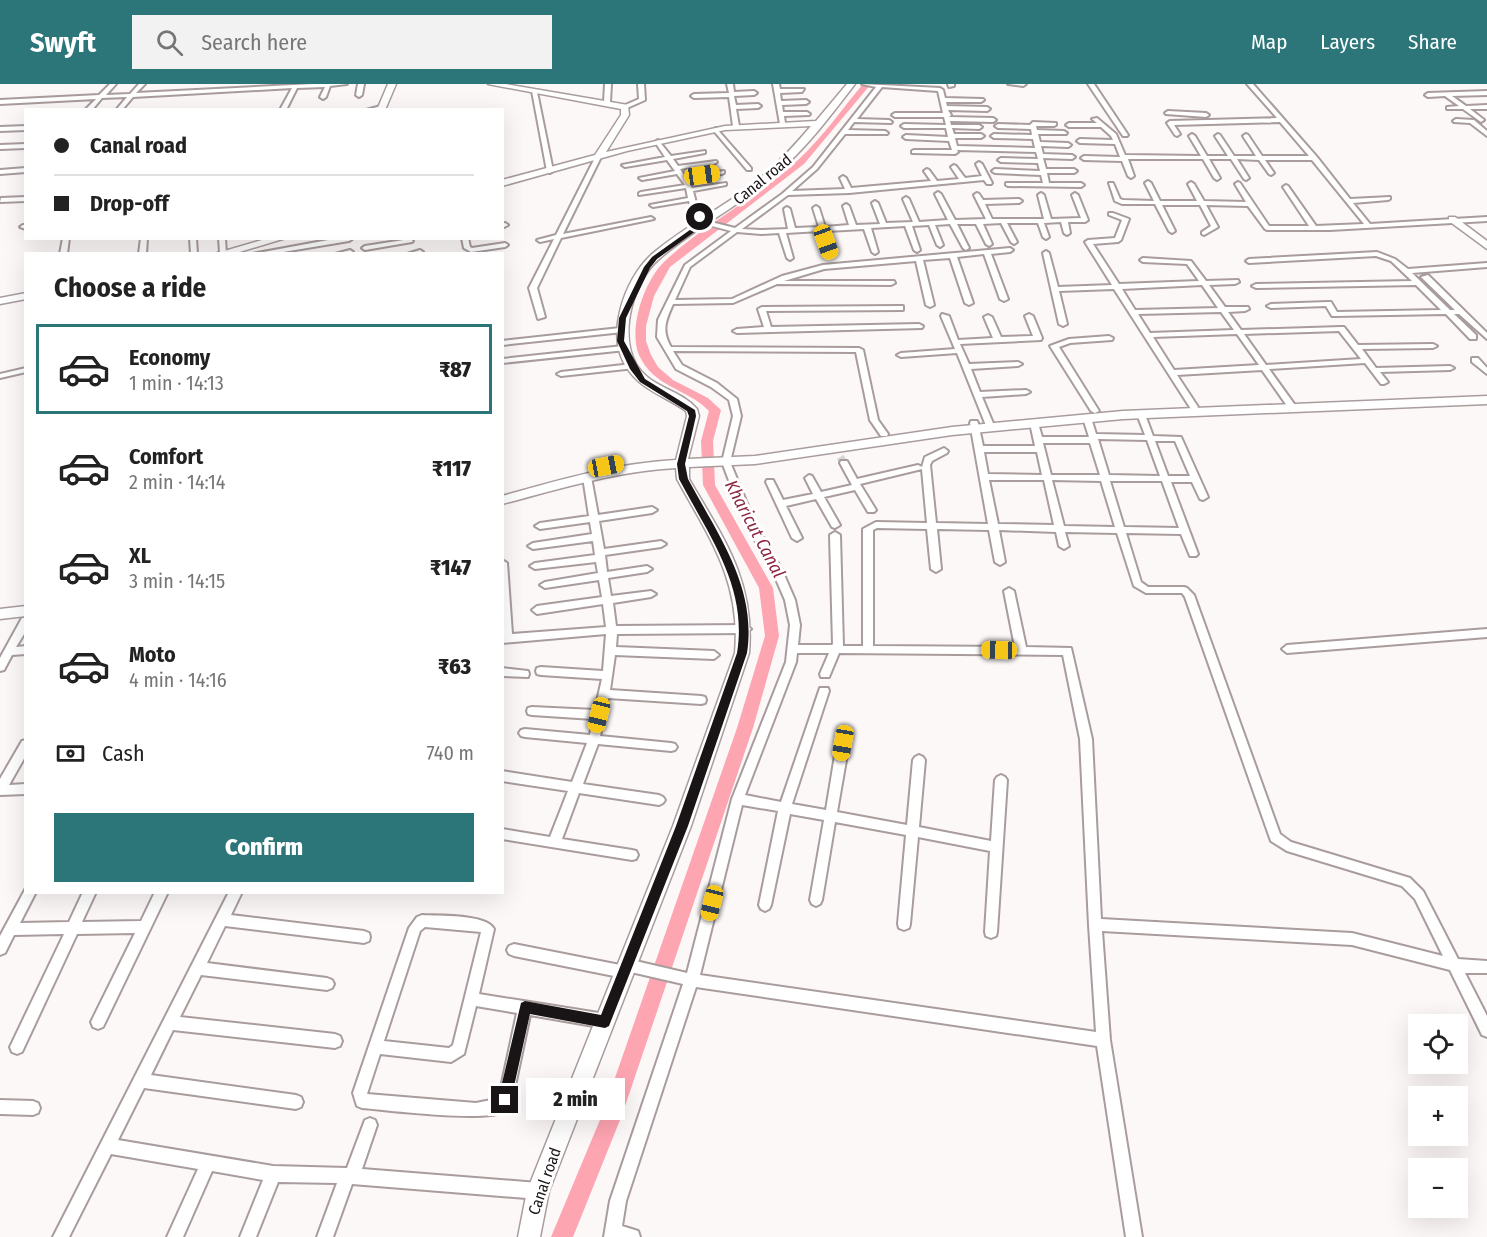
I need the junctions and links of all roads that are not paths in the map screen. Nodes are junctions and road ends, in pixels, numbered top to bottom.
1 (113, 84) edge
2 (142, 84) edge
3 (181, 84) edge
4 (344, 84) edge
5 (361, 84) edge
6 (392, 84) edge
7 (492, 84) edge
8 (608, 84) edge
9 (641, 84) edge
10 (730, 84) edge
11 (851, 84) edge
12 (865, 84) edge
13 (1011, 84) edge
14 (1023, 84) edge
15 (1091, 84) edge
16 (1250, 84) edge
17 (328, 85) edge
18 (879, 85) edge
19 (296, 87) junction
20 (776, 88) edge
21 (802, 90) dead end
22 (534, 92) junction
23 (754, 93) dead end
24 (1487, 93) edge
25 (173, 94) junction
26 (732, 94) junction
27 (1446, 94) junction
28 (359, 95) dead end
29 (1428, 95) dead end
30 (131, 96) junction
31 (694, 96) dead end
32 (101, 97) junction
33 (323, 97) dead end
34 (943, 100) junction
35 (981, 100) dead end
36 (0, 102) edge
37 (607, 102) junction
38 (806, 102) dead end
39 (779, 103) junction
40 (758, 106) dead end
41 (625, 107) junction
42 (734, 107) junction
43 (1487, 107) edge
44 (90, 108) edge
45 (120, 108) edge
46 (284, 108) edge
47 (381, 108) edge
48 (1449, 108) dead end
49 (1464, 108) junction
50 (987, 109) dead end
51 (1168, 113) dead end
52 (895, 114) dead end
53 (947, 114) junction
54 (1275, 114) junction
55 (813, 118) junction
56 (620, 119) junction
57 (781, 119) junction
58 (1095, 119) dead end
59 (853, 120) junction
60 (993, 120) dead end
61 (1280, 120) junction
62 (1484, 120) edge
63 (1456, 121) dead end
64 (1470, 121) junction
65 (889, 122) dead end
66 (1054, 124) dead end
67 (1101, 124) junction
68 (1069, 125) dead end
69 (736, 126) junction
70 (904, 126) dead end
71 (998, 126) dead end
72 (950, 127) junction
73 (979, 127) dead end
74 (24, 128) edge
75 (0, 129) edge
76 (716, 130) junction
77 (844, 132) junction
78 (885, 133) dead end
79 (1064, 133) dead end
80 (1177, 134) dead end
81 (1487, 134) edge
82 (1125, 135) dead end
83 (981, 136) dead end
84 (994, 136) dead end
85 (1192, 136) dead end
86 (1218, 136) dead end
87 (1246, 136) dead end
88 (906, 137) dead end
89 (952, 138) junction
90 (1080, 141) dead end
91 (658, 142) junction
92 (1117, 142) junction
93 (1037, 144) junction
94 (1068, 145) dead end
95 (24, 146) edge
96 (0, 147) edge
97 (954, 148) junction
98 (703, 152) dead end
99 (914, 152) dead end
100 (598, 157) junction
101 (1072, 157) dead end
102 (1206, 157) junction
103 (1233, 157) junction
104 (1260, 157) junction
105 (668, 158) junction
106 (1084, 158) dead end
107 (1125, 158) junction
108 (1315, 158) junction
109 (1001, 160) dead end
110 (714, 162) dead end
111 (979, 164) dead end
112 (626, 165) dead end
113 (954, 167) dead end
114 (749, 169) dead end
115 (24, 170) edge
116 (550, 171) junction
117 (927, 171) dead end
118 (995, 171) dead end
119 (1074, 171) dead end
120 (0, 172) edge
121 (679, 172) junction
122 (722, 172) dead end
123 (1044, 172) junction
124 (1271, 173) dead end
125 (1131, 176) dead end
126 (642, 178) dead end
127 (843, 178) dead end
128 (903, 178) dead end
129 (1217, 178) dead end
130 (1246, 178) dead end
131 (963, 180) junction
132 (504, 182) edge
133 (935, 183) junction
134 (1148, 183) dead end
135 (724, 184) dead end
136 (1008, 184) dead end
137 (1046, 184) junction
138 (1111, 184) dead end
139 (1191, 184) dead end
140 (1238, 184) dead end
141 (814, 185) dead end
142 (907, 185) junction
143 (1081, 185) dead end
144 (1286, 187) dead end
145 (688, 188) junction
146 (849, 190) junction
147 (787, 193) junction
148 (641, 194) dead end
149 (815, 194) junction
150 (938, 194) dead end
151 (1041, 195) dead end
152 (1075, 195) dead end
153 (691, 198) junction
154 (1388, 198) dead end
155 (24, 199) edge
156 (906, 199) dead end
157 (1, 200) edge
158 (1019, 201) dead end
159 (1350, 201) junction
160 (875, 203) dead end
161 (1158, 204) junction
162 (1203, 204) junction
163 (1250, 204) junction
164 (653, 205) dead end
165 (846, 206) dead end
166 (816, 208) dead end
167 (787, 209) dead end
168 (1111, 214) dead end
169 (651, 219) dead end
170 (1452, 219) junction
171 (1487, 219) edge
172 (1003, 220) junction
173 (1040, 220) junction
174 (1048, 220) junction
175 (1064, 220) junction
176 (978, 221) junction
177 (990, 221) junction
178 (951, 222) junction
179 (707, 223) junction
180 (917, 224) junction
181 (931, 224) junction
182 (908, 225) junction
183 (1368, 225) junction
184 (884, 226) junction
185 (853, 227) junction
186 (867, 227) junction
187 (1314, 228) junction
188 (821, 229) junction
189 (735, 230) junction
190 (782, 231) junction
191 (792, 231) junction
192 (1172, 231) dead end
193 (1204, 233) dead end
194 (1067, 234) dead end
195 (558, 237) junction
196 (1046, 237) dead end
197 (276, 240) edge
198 (335, 240) edge
199 (465, 240) edge
200 (540, 240) dead end
201 (410, 241) dead end
202 (1014, 243) dead end
203 (989, 244) dead end
204 (505, 245) dead end
205 (940, 245) dead end
206 (256, 246) edge
207 (1487, 246) edge
208 (966, 248) dead end
209 (917, 250) dead end
210 (1010, 250) dead end
211 (366, 251) edge
212 (226, 252) edge
213 (875, 252) dead end
214 (987, 253) junction
215 (1046, 253) dead end
216 (831, 254) dead end
217 (953, 256) junction
218 (790, 258) dead end
219 (919, 259) junction
220 (1143, 260) dead end
221 (1249, 261) dead end
222 (1487, 265) edge
223 (1406, 271) junction
224 (1421, 280) junction
225 (1235, 282) dead end
226 (771, 283) junction
227 (891, 283) dead end
228 (1204, 283) junction
229 (1256, 286) dead end
230 (1116, 287) junction
231 (1054, 290) junction
232 (752, 291) junction
233 (24, 296) edge
234 (1004, 299) dead end
235 (0, 301) edge
236 (670, 302) junction
237 (969, 303) dead end
238 (930, 305) dead end
239 (1271, 306) dead end
240 (900, 308) dead end
241 (762, 309) junction
242 (1222, 309) junction
243 (1245, 309) dead end
244 (1132, 312) junction
245 (1448, 312) junction
246 (1460, 312) junction
247 (945, 316) dead end
248 (1029, 316) dead end
249 (541, 317) dead end
250 (988, 317) dead end
251 (1063, 324) dead end
252 (919, 326) dead end
253 (768, 329) junction
254 (620, 330) junction
255 (737, 331) dead end
256 (1238, 332) junction
257 (1147, 335) junction
258 (1473, 337) dead end
259 (1487, 337) edge
260 (1108, 338) dead end
261 (998, 340) junction
262 (955, 342) junction
263 (504, 343) edge
264 (1433, 345) dead end
265 (1356, 347) junction
266 (623, 348) junction
267 (667, 349) junction
268 (959, 351) junction
269 (901, 354) dead end
270 (1475, 360) dead end
271 (504, 361) edge
272 (1366, 361) junction
273 (1018, 364) dead end
274 (632, 366) junction
275 (966, 367) junction
276 (1264, 367) junction
277 (1450, 368) dead end
278 (24, 370) edge
279 (1374, 370) junction
280 (1487, 372) edge
281 (1172, 373) junction
282 (561, 374) dead end
283 (0, 376) edge
284 (1384, 382) dead end
285 (1026, 392) dead end
286 (1487, 394) edge
287 (977, 395) junction
288 (1487, 400) edge
289 (1291, 406) junction
290 (1194, 407) junction
291 (1141, 414) junction
292 (1091, 415) junction
293 (1034, 423) junction
294 (990, 424) junction
295 (975, 426) junction
296 (884, 434) junction
297 (1148, 436) junction
298 (1093, 438) junction
299 (1039, 444) junction
300 (980, 449) junction
301 (944, 451) dead end
302 (840, 456) junction
303 (725, 459) junction
304 (685, 460) junction
305 (918, 468) dead end
306 (587, 477) junction
307 (985, 477) junction
308 (1047, 477) junction
309 (1106, 477) junction
310 (809, 478) dead end
311 (1164, 478) junction
312 (1196, 479) junction
313 (770, 482) dead end
314 (856, 484) junction
315 (504, 490) edge
316 (819, 496) junction
317 (1203, 497) dead end
318 (504, 499) edge
319 (780, 504) junction
320 (652, 510) dead end
321 (871, 510) dead end
322 (593, 518) junction
323 (930, 525) junction
324 (540, 526) dead end
325 (993, 528) junction
326 (1061, 529) junction
327 (1121, 531) junction
328 (1183, 531) junction
329 (597, 537) junction
330 (797, 538) dead end
331 (661, 544) dead end
332 (533, 546) dead end
333 (1064, 546) dead end
334 (1193, 554) dead end
335 (599, 555) junction
336 (1000, 562) dead end
337 (535, 566) dead end
338 (647, 569) dead end
339 (936, 569) dead end
340 (603, 576) junction
341 (545, 585) dead end
342 (1009, 591) dead end
343 (651, 594) dead end
344 (607, 602) junction
345 (537, 610) dead end
346 (24, 611) edge
347 (0, 614) edge
348 (504, 614) edge
349 (24, 624) edge
350 (746, 629) junction
351 (612, 630) junction
352 (1487, 633) edge
353 (505, 639) edge
354 (792, 649) junction
355 (836, 649) junction
356 (868, 649) junction
357 (1287, 649) dead end
358 (1021, 650) junction
359 (24, 651) edge
360 (610, 651) junction
361 (8, 652) junction
362 (714, 655) dead end
363 (0, 667) edge
364 (541, 671) dead end
365 (504, 672) edge
366 (524, 674) dead end
367 (825, 674) dead end
368 (608, 675) junction
369 (824, 690) dead end
370 (604, 694) junction
371 (701, 700) dead end
372 (532, 711) dead end
373 (599, 715) junction
374 (525, 733) dead end
375 (594, 740) junction
376 (843, 743) dead end
377 (670, 747) dead end
378 (24, 748) edge
379 (919, 760) dead end
380 (504, 776) edge
381 (1001, 780) dead end
382 (576, 788) junction
383 (24, 789) edge
384 (1, 791) edge
385 (659, 800) dead end
386 (738, 800) junction
387 (785, 808) junction
388 (830, 816) junction
389 (912, 832) junction
390 (504, 834) edge
391 (554, 843) junction
392 (997, 847) junction
393 (632, 855) dead end
394 (29, 894) edge
395 (89, 894) edge
396 (161, 894) edge
397 (235, 894) edge
398 (816, 900) dead end
399 (765, 905) dead end
400 (222, 920) junction
401 (904, 924) dead end
402 (1095, 925) junction
403 (145, 927) junction
404 (74, 928) junction
405 (11, 929) junction
406 (991, 932) dead end
407 (364, 937) dead end
408 (0, 949) edge
409 (514, 950) dead end
410 (1455, 964) junction
411 (626, 967) junction
412 (1487, 967) edge
413 (198, 968) junction
414 (691, 980) junction
415 (327, 984) dead end
416 (471, 999) junction
417 (525, 1008) junction
418 (605, 1021) junction
419 (98, 1022) dead end
420 (171, 1023) junction
421 (1487, 1030) edge
422 (1103, 1040) junction
423 (334, 1041) dead end
424 (17, 1047) dead end
425 (375, 1047) junction
426 (141, 1081) junction
427 (296, 1102) dead end
428 (33, 1108) dead end
429 (1, 1109) edge
430 (370, 1125) dead end
431 (106, 1146) junction
432 (208, 1164) junction
433 (273, 1174) junction
434 (349, 1176) junction
435 (538, 1191) junction
436 (612, 1234) edge
437 (61, 1237) edge
438 (175, 1237) edge
439 (248, 1237) edge
440 (325, 1237) edge
441 (529, 1237) edge
442 (632, 1237) edge
443 (1134, 1237) edge

1 - 32 street
2 - 30 street
3 - 25 street
4 - 17 street
5 - 28 street
6 - 47 street
7 - 22 street
8 - 37 street
9 - 41 street
10 - 26 street
11 - 55 street, Canal road
12 - 18 street
13 - 14 street
15 - 82 street
16 - 54 street
17 - 19 street
17 - 33 street
18 - 34 street
18 - 59 street
19 - 25 street
19 - 46 street
20 - 21 street
20 - 39 street
22 - 37 street
22 - 116 street
23 - 26 street
24 - 27 street
25 - 30 street
26 - 31 street
26 - 42 street
27 - 29 street
27 - 49 street
30 - 32 street
30 - 45 street
32 - 36 street
32 - 44 street
34 - 35 street
34 - 53 street
37 - 41 street
37 - 56 street
38 - 39 street
39 - 57 street
40 - 42 street
41 - 56 street
42 - 69 street
43 - 49 street
48 - 49 street
49 - 62 street
50 - 53 street
51 - 54 street
52 - 53 street
53 - 60 street
53 - 72 street
54 - 61 street
55 - 57 street
55 - 57 street
55 - 179 street, Canal road
56 - 100 street
57 - 69 street
58 - 67 street
59 - 65 street
59 - 77 street
61 - 80 street
61 - 108 street
62 - 64 street
63 - 64 street
64 - 81 street
66 - 93 street
67 - 68 street
67 - 92 street
69 - 76 street
70 - 72 street
71 - 93 street
72 - 73 street
72 - 89 street
74 - 75 street
76 - 91 street
76 - 114 street
77 - 78 street
77 - 147 street
79 - 93 street
83 - 89 street
84 - 93 street
85 - 102 street
86 - 103 street
87 - 104 street
88 - 89 street
89 - 97 street
90 - 92 street
91 - 100 street
91 - 105 street
92 - 107 street
93 - 94 street
93 - 97 street
93 - 101 street
93 - 109 street
93 - 123 street
95 - 96 street
97 - 99 street
98 - 105 street
100 - 116 street
100 - 195 street
102 - 103 street
102 - 107 street
102 - 129 street
103 - 104 street
103 - 130 street
104 - 108 street
104 - 124 street
105 - 112 street
105 - 121 street
106 - 107 street
107 - 125 street
108 - 159 street
110 - 121 street
111 - 131 street
113 - 131 street
115 - 120 street
116 - 132 street
117 - 133 street
118 - 123 street
119 - 123 street
121 - 122 street
121 - 126 street
121 - 145 street
123 - 137 street
127 - 146 street
128 - 142 street
131 - 133 street
133 - 142 street
134 - 161 street
135 - 145 street
136 - 137 street
137 - 143 street
138 - 161 street
139 - 162 street
140 - 163 street
141 - 149 street
142 - 146 street
144 - 187 street
145 - 148 street
145 - 153 street
146 - 149 street
147 - 149 street
147 - 189 street
150 - 178 street
151 - 174 street
152 - 175 street
153 - 164 street
153 - 179 street
154 - 159 street
155 - 157 street
156 - 180 street
158 - 177 street
159 - 183 street
160 - 184 street
161 - 162 street
161 - 192 street
162 - 163 street
162 - 193 street
163 - 187 street
165 - 185 street
166 - 188 street
167 - 191 street
168 - 230 street
169 - 195 street
170 - 171 street
170 - 183 street
170 - 207 street
172 - 173 street
172 - 177 street
172 - 202 street
173 - 174 street
173 - 196 street
174 - 175 street
175 - 194 street
176 - 177 street
176 - 178 street
176 - 203 street
178 - 181 street
178 - 208 street
179 - 189 street
179 - 254 street, Canal road
180 - 181 street
180 - 182 street
181 - 205 street
182 - 184 street
182 - 209 street
183 - 187 street
184 - 186 street
185 - 186 street
185 - 188 street
186 - 213 street
188 - 191 street
188 - 216 street
189 - 190 street
189 - 236 street
190 - 191 street
190 - 218 street
195 - 200 street
195 - 249 street
197 - 206 street
198 - 206 street
199 - 204 street
201 - 211 street
206 - 212 street
210 - 214 street
214 - 217 street
214 - 234 street
215 - 231 street
217 - 219 street
217 - 237 street
219 - 226 street
219 - 238 street
220 - 228 street
221 - 223 street
222 - 223 street
223 - 224 street
224 - 229 street
224 - 245 street
224 - 246 street
225 - 228 street
226 - 227 street
226 - 232 street
228 - 230 street
228 - 242 street
230 - 231 street
230 - 244 street
231 - 251 street
232 - 236 street
232 - 241 street
233 - 235 street
236 - 267 street
239 - 245 street
240 - 241 street
241 - 253 street
242 - 243 street
242 - 244 street
242 - 256 street
244 - 257 street
245 - 246 street
245 - 258 street
246 - 259 street
247 - 262 street
248 - 261 street
250 - 261 street
252 - 253 street
253 - 255 street
254 - 263 street
254 - 266 street, Canal road
256 - 257 street
256 - 265 street
256 - 276 street
257 - 281 street
260 - 292 street
261 - 262 street
262 - 268 street
264 - 265 street
265 - 272 street
266 - 271 street
266 - 274 street, Canal road
267 - 296 street
267 - 303 street
268 - 269 street
268 - 275 street
270 - 280 street
272 - 276 street
272 - 279 street
273 - 275 street
274 - 282 street
274 - 304 street, Canal road
275 - 287 street
276 - 281 street
276 - 289 street
277 - 279 street
278 - 283 street
279 - 284 street
281 - 290 street
285 - 287 street
286 - 289 street
287 - 294 street
288 - 289 street
289 - 290 street
289 - 291 street
290 - 292 street
291 - 292 street
291 - 297 street
292 - 293 street
292 - 294 street
292 - 298 street
293 - 294 street
293 - 299 street
294 - 295 street
295 - 296 street
295 - 300 street
295 - 302 street
296 - 303 street
297 - 298 street
297 - 311 street
297 - 312 street
298 - 299 street
298 - 309 street
299 - 300 street
299 - 308 street
300 - 307 street
301 - 323 street
302 - 303 street
302 - 314 street
303 - 304 street
303 - 354 street
304 - 306 street
304 - 315 street
304 - 350 street, Canal road
305 - 314 street
306 - 318 street
306 - 322 street
307 - 308 street
307 - 325 street
308 - 309 street
308 - 326 street
309 - 311 street
309 - 327 street
310 - 316 street
311 - 312 street
311 - 328 street
312 - 317 street
313 - 319 street
314 - 316 street
314 - 321 street
316 - 319 street
316 - 355 street
319 - 330 street
320 - 322 street
322 - 324 street
322 - 329 street
323 - 325 street
323 - 339 street
323 - 356 street
325 - 326 street
325 - 336 street
326 - 327 street
326 - 333 street
327 - 328 street
327 - 410 street
328 - 334 street
329 - 332 street
329 - 335 street
331 - 335 street
335 - 337 street
335 - 340 street
338 - 340 street
340 - 341 street
340 - 344 street
342 - 358 street
343 - 344 street
344 - 345 street
344 - 351 street
346 - 347 street
348 - 353 street
349 - 361 street
350 - 351 street
350 - 411 street, Canal road
351 - 353 street
351 - 360 street
352 - 357 street
354 - 355 street
354 - 386 street
355 - 356 street
355 - 367 street
356 - 358 street
358 - 402 street
359 - 361 street
360 - 362 street
360 - 368 street
361 - 363 street
364 - 368 street
365 - 366 street
368 - 370 street
369 - 387 street
370 - 371 street
370 - 373 street
372 - 373 street
373 - 375 street
374 - 375 street
375 - 377 street
375 - 382 street
376 - 388 street
378 - 384 street
379 - 389 street
380 - 382 street
381 - 392 street
382 - 385 street
382 - 391 street
383 - 384 street
386 - 387 street
386 - 414 street
387 - 388 street
387 - 399 street
388 - 389 street
388 - 398 street
389 - 392 street
389 - 401 street
390 - 391 street
391 - 393 street
392 - 406 street
394 - 405 street
395 - 404 street
396 - 403 street
397 - 400 street
400 - 407 street
400 - 413 street
402 - 410 street
402 - 422 street
403 - 404 street
403 - 419 street
404 - 405 street
404 - 424 street
405 - 408 street
409 - 411 street
410 - 412 street
410 - 421 street
411 - 414 street
411 - 418 street, Canal road
413 - 415 street
413 - 420 street
414 - 422 street
414 - 436 street
416 - 417 street
416 - 425 street
416 - 425 street
417 - 418 street
417 - 425 street
418 - 435 street, Canal road
420 - 423 street
420 - 426 street
422 - 443 street
426 - 427 street
426 - 431 street
428 - 429 street
430 - 434 street
431 - 432 street
431 - 437 street
432 - 433 street
432 - 438 street
433 - 434 street
433 - 439 street
434 - 435 street
434 - 440 street
435 - 441 street, Canal road
436 - 442 street

